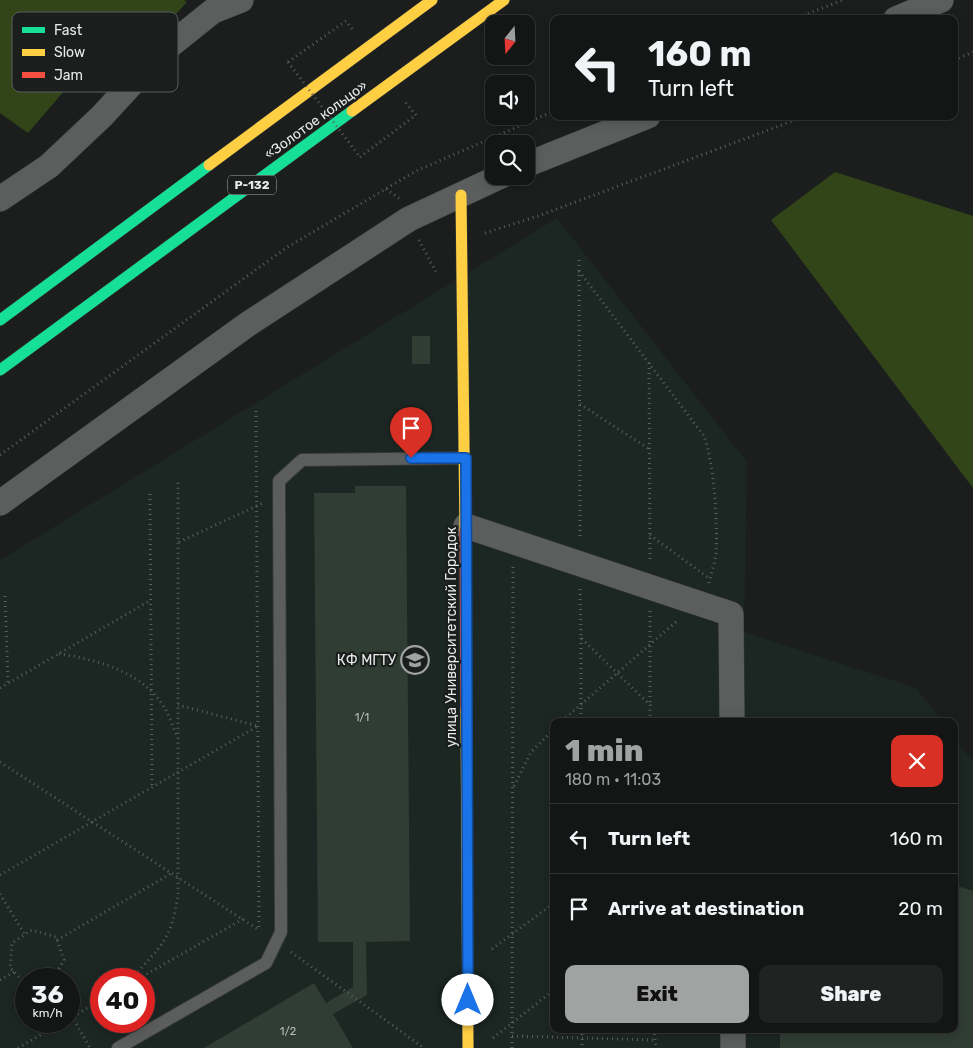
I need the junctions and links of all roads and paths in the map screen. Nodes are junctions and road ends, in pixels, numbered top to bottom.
1 (241, 0) edge
2 (432, 0) edge
3 (504, 0) edge
4 (844, 0) edge
5 (941, 0) edge
6 (210, 6) edge
7 (805, 15) edge
8 (905, 15) edge
9 (353, 30) dead end
10 (178, 36) edge
11 (973, 52) edge
12 (958, 58) edge
13 (124, 92) edge
14 (400, 96) dead end
15 (550, 112) edge
16 (638, 120) edge
17 (795, 120) edge
18 (535, 160) edge
19 (485, 183) edge
20 (386, 188) junction
21 (460, 195) junction
22 (0, 200) edge
23 (409, 219) junction
24 (480, 235) dead end
25 (579, 260) dead end
26 (579, 271) junction
27 (438, 276) dead end
28 (0, 320) edge
29 (649, 362) junction
30 (0, 370) edge
31 (580, 404) junction
32 (256, 411) dead end
33 (649, 449) junction
34 (0, 456) edge
35 (466, 458) junction
36 (178, 481) dead end
37 (150, 494) dead end
38 (279, 496) junction
39 (0, 503) edge
40 (256, 506) junction
41 (466, 526) junction
42 (650, 534) junction
43 (178, 542) junction
44 (514, 542) junction
45 (580, 564) junction
46 (710, 579) junction
47 (650, 587) junction
48 (5, 596) dead end
49 (151, 600) junction
50 (698, 603) junction
51 (581, 638) junction
52 (650, 645) junction
53 (58, 654) junction
54 (617, 674) junction
55 (8, 683) junction
56 (0, 688) edge
57 (152, 694) junction
58 (178, 705) junction
59 (581, 705) junction
60 (650, 705) junction
61 (566, 718) edge
62 (581, 718) edge
63 (650, 718) edge
64 (732, 718) edge
65 (258, 726) junction
66 (550, 733) edge
67 (178, 739) junction
68 (0, 762) edge
69 (178, 772) junction
70 (152, 787) junction
71 (512, 789) junction
72 (93, 822) junction
73 (172, 873) junction
74 (0, 875) edge
75 (178, 877) junction
76 (0, 894) edge
77 (550, 906) edge
78 (242, 919) junction
79 (259, 930) junction
80 (25, 935) junction
81 (512, 935) junction
82 (57, 940) junction
83 (277, 941) junction
84 (59, 968) edge
85 (141, 968) edge
86 (468, 968) junction
87 (155, 969) edge
88 (14, 972) joint
89 (0, 980) edge
90 (550, 993) edge
91 (512, 1023) junction
92 (80, 1032) edge
93 (44, 1033) edge
94 (582, 1033) edge
95 (654, 1033) edge
96 (733, 1033) edge
97 (512, 1036) junction
98 (582, 1038) junction
99 (655, 1040) junction
100 (486, 1043) dead end
101 (18, 1048) edge
102 (90, 1048) edge
103 (118, 1048) edge
104 (424, 1048) edge
105 (468, 1048) edge
106 (512, 1048) edge
107 (582, 1048) edge
108 (656, 1048) edge
109 (733, 1048) edge

1 - 6 street
2 - 28 main road, «Золотое кольцо» / Р-132
3 - 30 main road, «Золотое кольцо» / Р-132
4 - 7 path
5 - 8 street
6 - 10 street
9 - 14 path, bridge
11 - 12 path
13 - 22 street
15 - 20 path
16 - 18 street
17 - 24 path
19 - 21 street
20 - 23 path
20 - 34 path
21 - 23 street
21 - 35 main road, улица Университетский Городок
23 - 27 path
23 - 39 street
25 - 26 path
26 - 29 path
26 - 31 path
29 - 33 path
29 - 46 path
31 - 33 path
31 - 45 path
32 - 40 path
33 - 42 path
35 - 38 lane
35 - 41 main road, улица Университетский Городок
36 - 43 path
37 - 49 path
38 - 40 path
38 - 83 lane
40 - 43 path
40 - 65 path
41 - 44 street
41 - 86 main road, улица Университетский Городок
42 - 46 path
42 - 47 path
43 - 58 path
44 - 45 street
44 - 71 path
45 - 47 street
45 - 51 path
46 - 50 path
47 - 50 street
47 - 52 path
48 - 55 path
49 - 53 path
49 - 57 path
50 - 52 path
50 - 64 street
51 - 54 path
51 - 59 path
52 - 54 path
52 - 60 path
53 - 55 path
53 - 57 path
54 - 59 path
54 - 60 path
55 - 56 path
57 - 67 path
57 - 70 path
58 - 65 path
58 - 67 path
59 - 61 path
59 - 62 path
60 - 63 path
65 - 69 path
65 - 79 path
66 - 71 path
67 - 69 path
68 - 72 path
69 - 70 path
69 - 75 path
70 - 72 path
71 - 81 path
72 - 73 path
72 - 74 path
73 - 75 path
73 - 82 path
75 - 78 path
75 - 85 path
76 - 80 path
77 - 81 path
78 - 79 path
78 - 87 path
79 - 83 path
80 - 82 path
80 - 88 path
81 - 86 path
81 - 91 path
82 - 84 path
83 - 103 lane
83 - 104 path
86 - 105 main road, улица Университетский Городок
88 - 89 path
90 - 91 path
91 - 97 path
91 - 100 path
92 - 102 path
93 - 101 path
94 - 98 path
95 - 99 path
96 - 109 street
97 - 98 path
97 - 106 path
98 - 99 path
98 - 107 path
99 - 108 path

